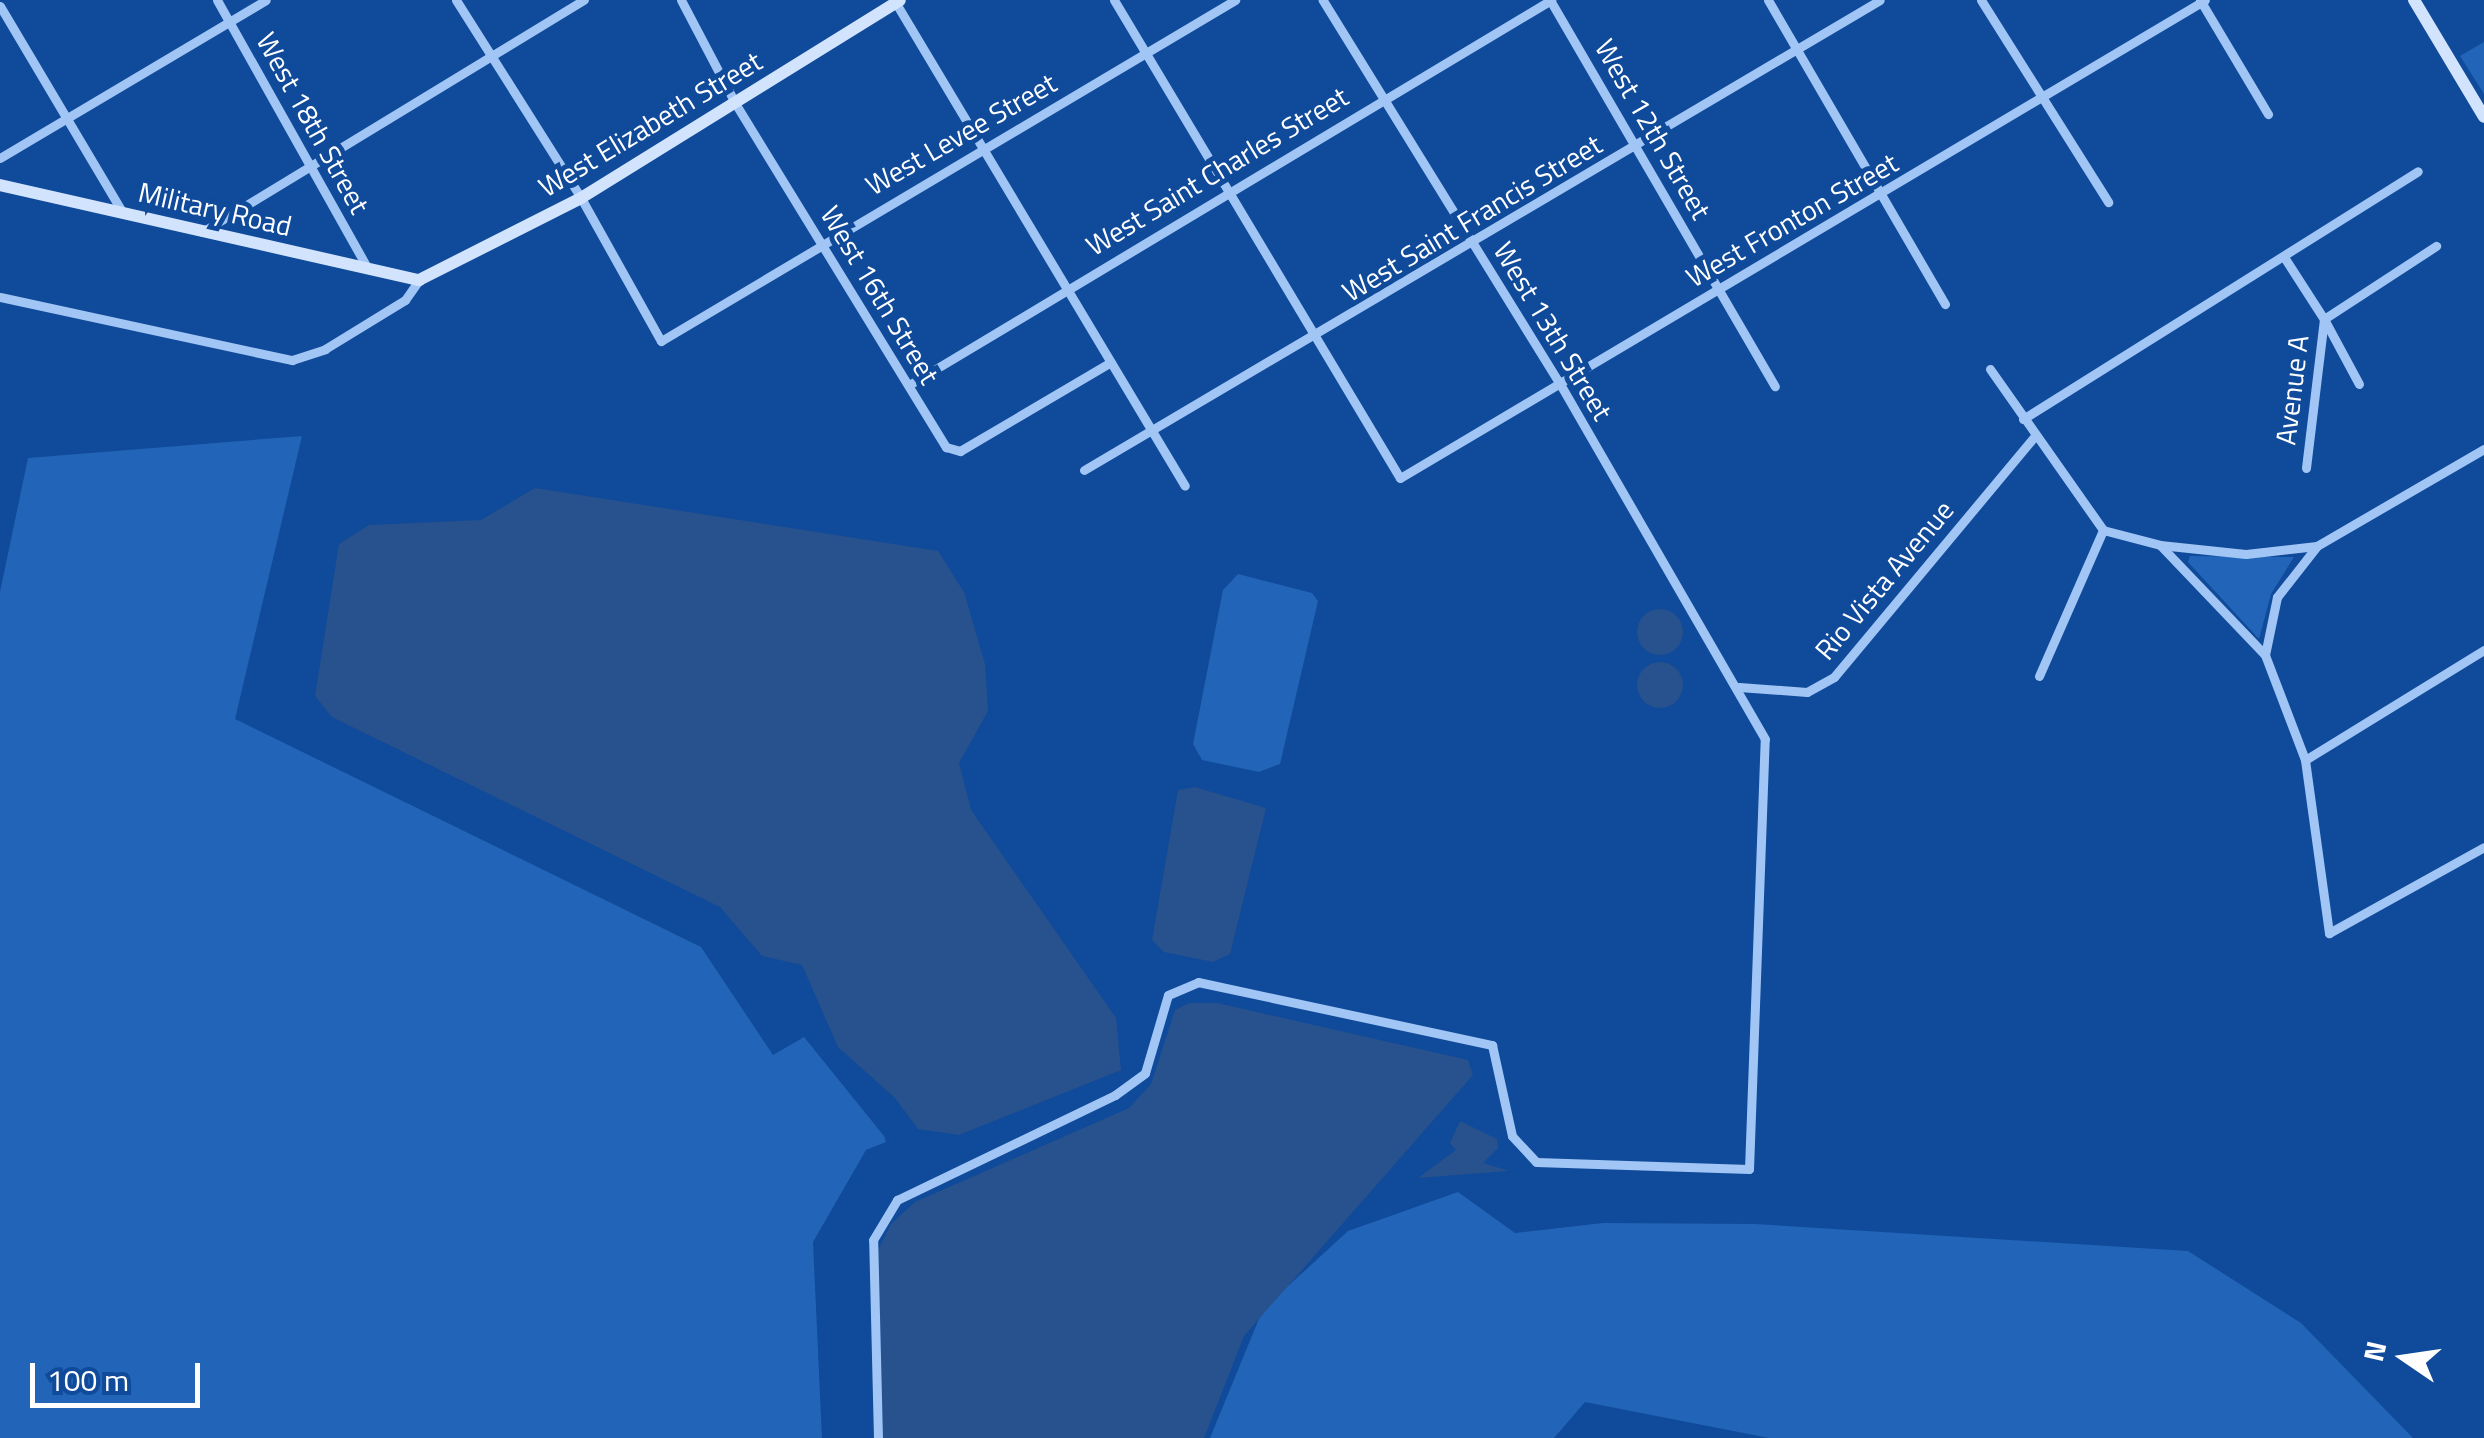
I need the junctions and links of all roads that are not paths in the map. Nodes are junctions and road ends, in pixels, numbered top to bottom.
1 (217, 0) edge
2 (266, 0) edge
3 (456, 0) edge
4 (584, 0) edge
5 (682, 0) edge
6 (1114, 0) edge
7 (1235, 0) edge
8 (1324, 0) edge
9 (1550, 0) edge
10 (1768, 0) edge
11 (1880, 0) edge
12 (1981, 0) edge
13 (2414, 0) edge
14 (897, 1) edge
15 (2202, 1) edge
16 (0, 6) edge
17 (230, 22) junction
18 (1796, 51) junction
19 (1146, 53) junction
20 (489, 58) junction
21 (2042, 93) junction
22 (1382, 98) junction
23 (735, 103) junction
24 (2268, 114) dead end
25 (2484, 117) edge
26 (69, 120) junction
27 (985, 145) junction
28 (1639, 146) junction
29 (0, 158) edge
30 (309, 166) junction
31 (2418, 171) dead end
32 (0, 185) edge
33 (1228, 189) junction
34 (1880, 197) junction
35 (582, 198) junction
36 (2108, 202) dead end
37 (124, 215) junction
38 (201, 233) junction
39 (823, 240) junction
40 (1474, 241) junction
41 (2436, 246) dead end
42 (2284, 257) junction
43 (368, 269) junction
44 (419, 280) junction
45 (1070, 288) junction
46 (1720, 289) junction
47 (0, 297) edge
48 (1945, 304) dead end
49 (2324, 319) junction
50 (1314, 338) junction
51 (1111, 362) junction
52 (1990, 369) dead end
53 (1558, 381) junction
54 (2359, 384) dead end
55 (909, 386) junction
56 (1775, 386) dead end
57 (2023, 419) junction
58 (1151, 432) junction
59 (2033, 438) junction
60 (2484, 449) edge
61 (2306, 468) dead end
62 (1084, 470) dead end
63 (1185, 486) dead end
64 (2103, 530) junction
65 (2160, 545) junction
66 (2316, 546) junction
67 (2484, 650) edge
68 (2265, 655) junction
69 (2040, 676) dead end
70 (1739, 687) junction
71 (2305, 760) junction
72 (2484, 847) edge
73 (878, 1438) edge

1 - 17 street, West 18th Street
2 - 17 street
3 - 20 street
4 - 20 street
5 - 23 street, West 16th Street
6 - 19 street
7 - 19 street, West Levee Street
8 - 22 street, West 13th Street
9 - 22 street, West Saint Charles Street
9 - 28 street, West 12th Street
10 - 18 street
11 - 18 street, West Saint Francis Street
12 - 21 street
13 - 25 street
14 - 23 street, West Elizabeth Street
14 - 27 street
15 - 21 street, West Fronton Street
15 - 24 street
16 - 26 street
17 - 26 street
17 - 30 street, West 18th Street
18 - 28 street, West Saint Francis Street
18 - 34 street
19 - 27 street, West Levee Street
19 - 33 street
20 - 30 street
20 - 35 street
21 - 34 street, West Fronton Street
21 - 36 street
22 - 33 street, West Saint Charles Street
22 - 40 street, West 13th Street
23 - 35 street, West Elizabeth Street
23 - 39 street, West 16th Street
26 - 29 street
26 - 37 street
27 - 39 street, West Levee Street
27 - 45 street
28 - 40 street, West Saint Francis Street
28 - 46 street, West 12th Street
30 - 38 street
30 - 43 street, West 18th Street
31 - 42 street
32 - 37 street, Military Road
33 - 45 street, West Saint Charles Street
33 - 50 street
34 - 46 street, West Fronton Street
34 - 48 street
35 - 39 street, West Levee Street
35 - 44 street, West Elizabeth Street
37 - 38 street, Military Road
38 - 43 street, Military Road
39 - 55 street, West 16th Street
40 - 50 street, West Saint Francis Street
40 - 53 street, West 13th Street
41 - 49 street, Avenue A
42 - 49 street, Avenue A
42 - 57 street
43 - 44 street, Military Road
44 - 47 street
45 - 51 street
45 - 55 street, West Saint Charles Street
46 - 53 street, West Fronton Street
46 - 56 street, West 12th Street
49 - 54 street, Avenue A
49 - 61 street, Avenue A
50 - 53 street, West Fronton Street
50 - 58 street, West Saint Francis Street
51 - 55 street, West 16th Street
51 - 58 street
52 - 57 street
53 - 70 street, West 13th Street
57 - 59 street
58 - 62 street, West Saint Francis Street
58 - 63 street
59 - 64 street
59 - 70 street, Rio Vista Avenue
60 - 66 street
64 - 65 street
64 - 69 street
65 - 66 street
65 - 68 street
66 - 68 street
67 - 71 street
68 - 71 street
70 - 73 street, West 13th Street
71 - 72 street

